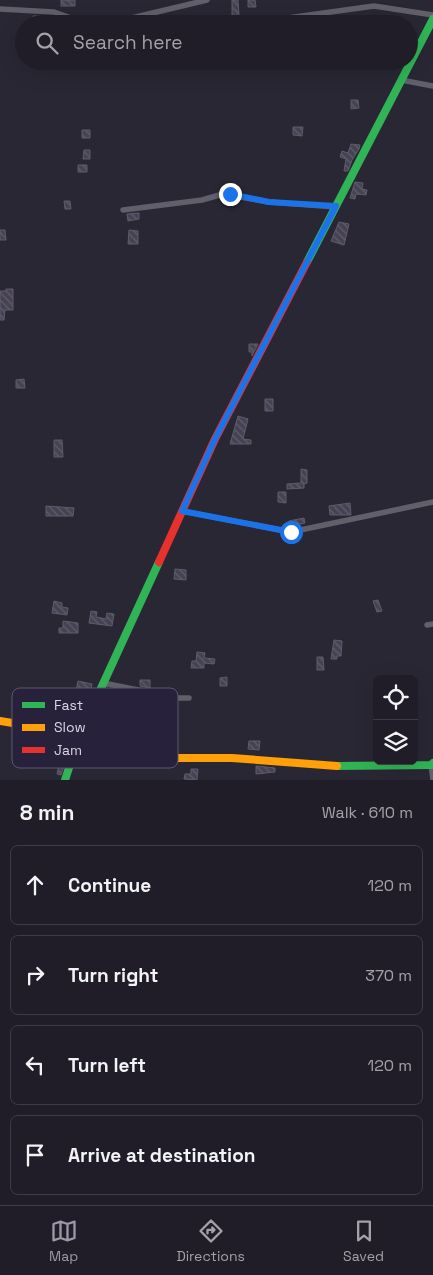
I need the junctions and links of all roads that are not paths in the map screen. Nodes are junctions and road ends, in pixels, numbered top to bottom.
1 (207, 0) edge
2 (0, 9) edge
3 (62, 15) edge
4 (144, 15) edge
5 (309, 15) edge
6 (433, 17) edge
7 (418, 47) edge
8 (406, 70) edge
9 (401, 80) junction
10 (433, 86) edge
11 (336, 206) junction
12 (124, 210) dead end
13 (433, 502) edge
14 (182, 511) junction
15 (103, 683) junction
16 (101, 688) edge
17 (128, 688) edge
18 (178, 698) edge
19 (189, 698) dead end
20 (178, 758) edge
21 (432, 764) edge
22 (69, 768) edge
23 (433, 779) edge
24 (65, 780) edge

1 - 4 street
2 - 3 street
5 - 6 street
6 - 7 street
8 - 9 street
9 - 10 street
9 - 11 street
11 - 12 street
11 - 14 street
13 - 14 street
14 - 15 street
15 - 16 street
15 - 17 street
18 - 19 street
20 - 21 street
21 - 23 street
22 - 24 street

